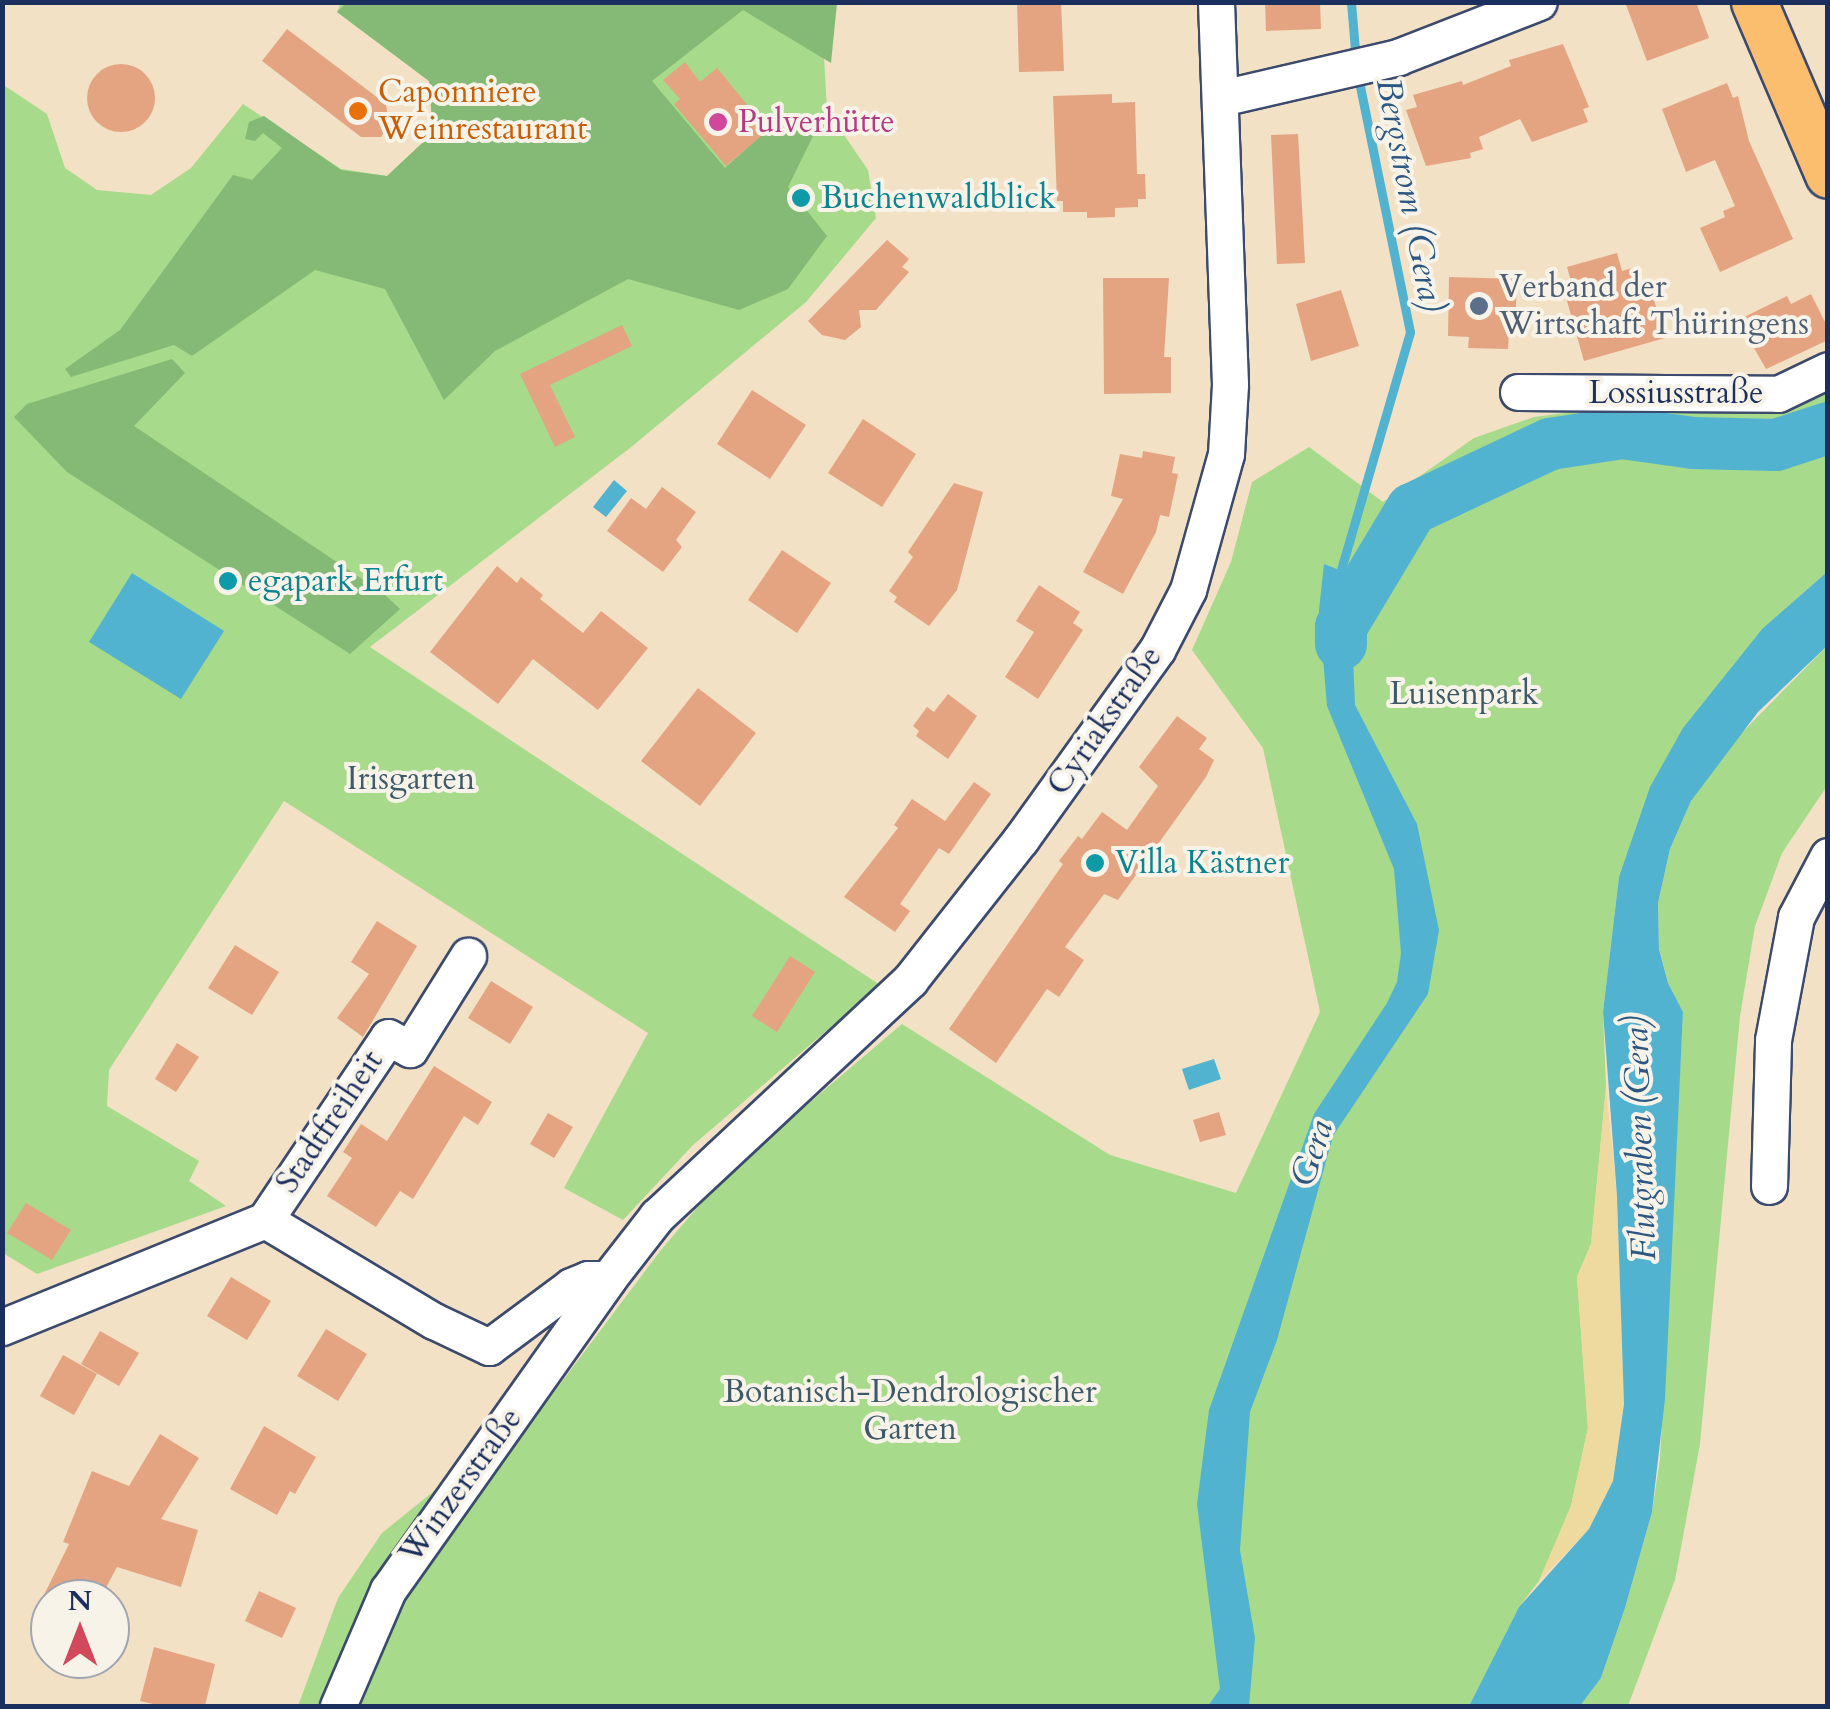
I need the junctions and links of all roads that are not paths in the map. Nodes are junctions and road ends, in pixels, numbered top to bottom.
1 (1216, 2) edge
2 (1539, 2) edge
3 (1754, 2) edge
4 (1221, 98) junction
5 (1828, 174) edge
6 (1828, 370) edge
7 (1518, 392) dead end
8 (1828, 856) edge
9 (468, 956) dead end
10 (1769, 1186) dead end
11 (264, 1220) junction
12 (608, 1279) junction
13 (2, 1327) edge
14 (338, 1706) edge

1 - 4 street, Cyriakstraße
2 - 4 street
3 - 5 main road
4 - 12 street, Cyriakstraße
6 - 7 street, Lossiusstraße
8 - 10 street
9 - 11 street, Stadtfreiheit
11 - 12 street
11 - 13 street
12 - 14 street, Winzerstraße

